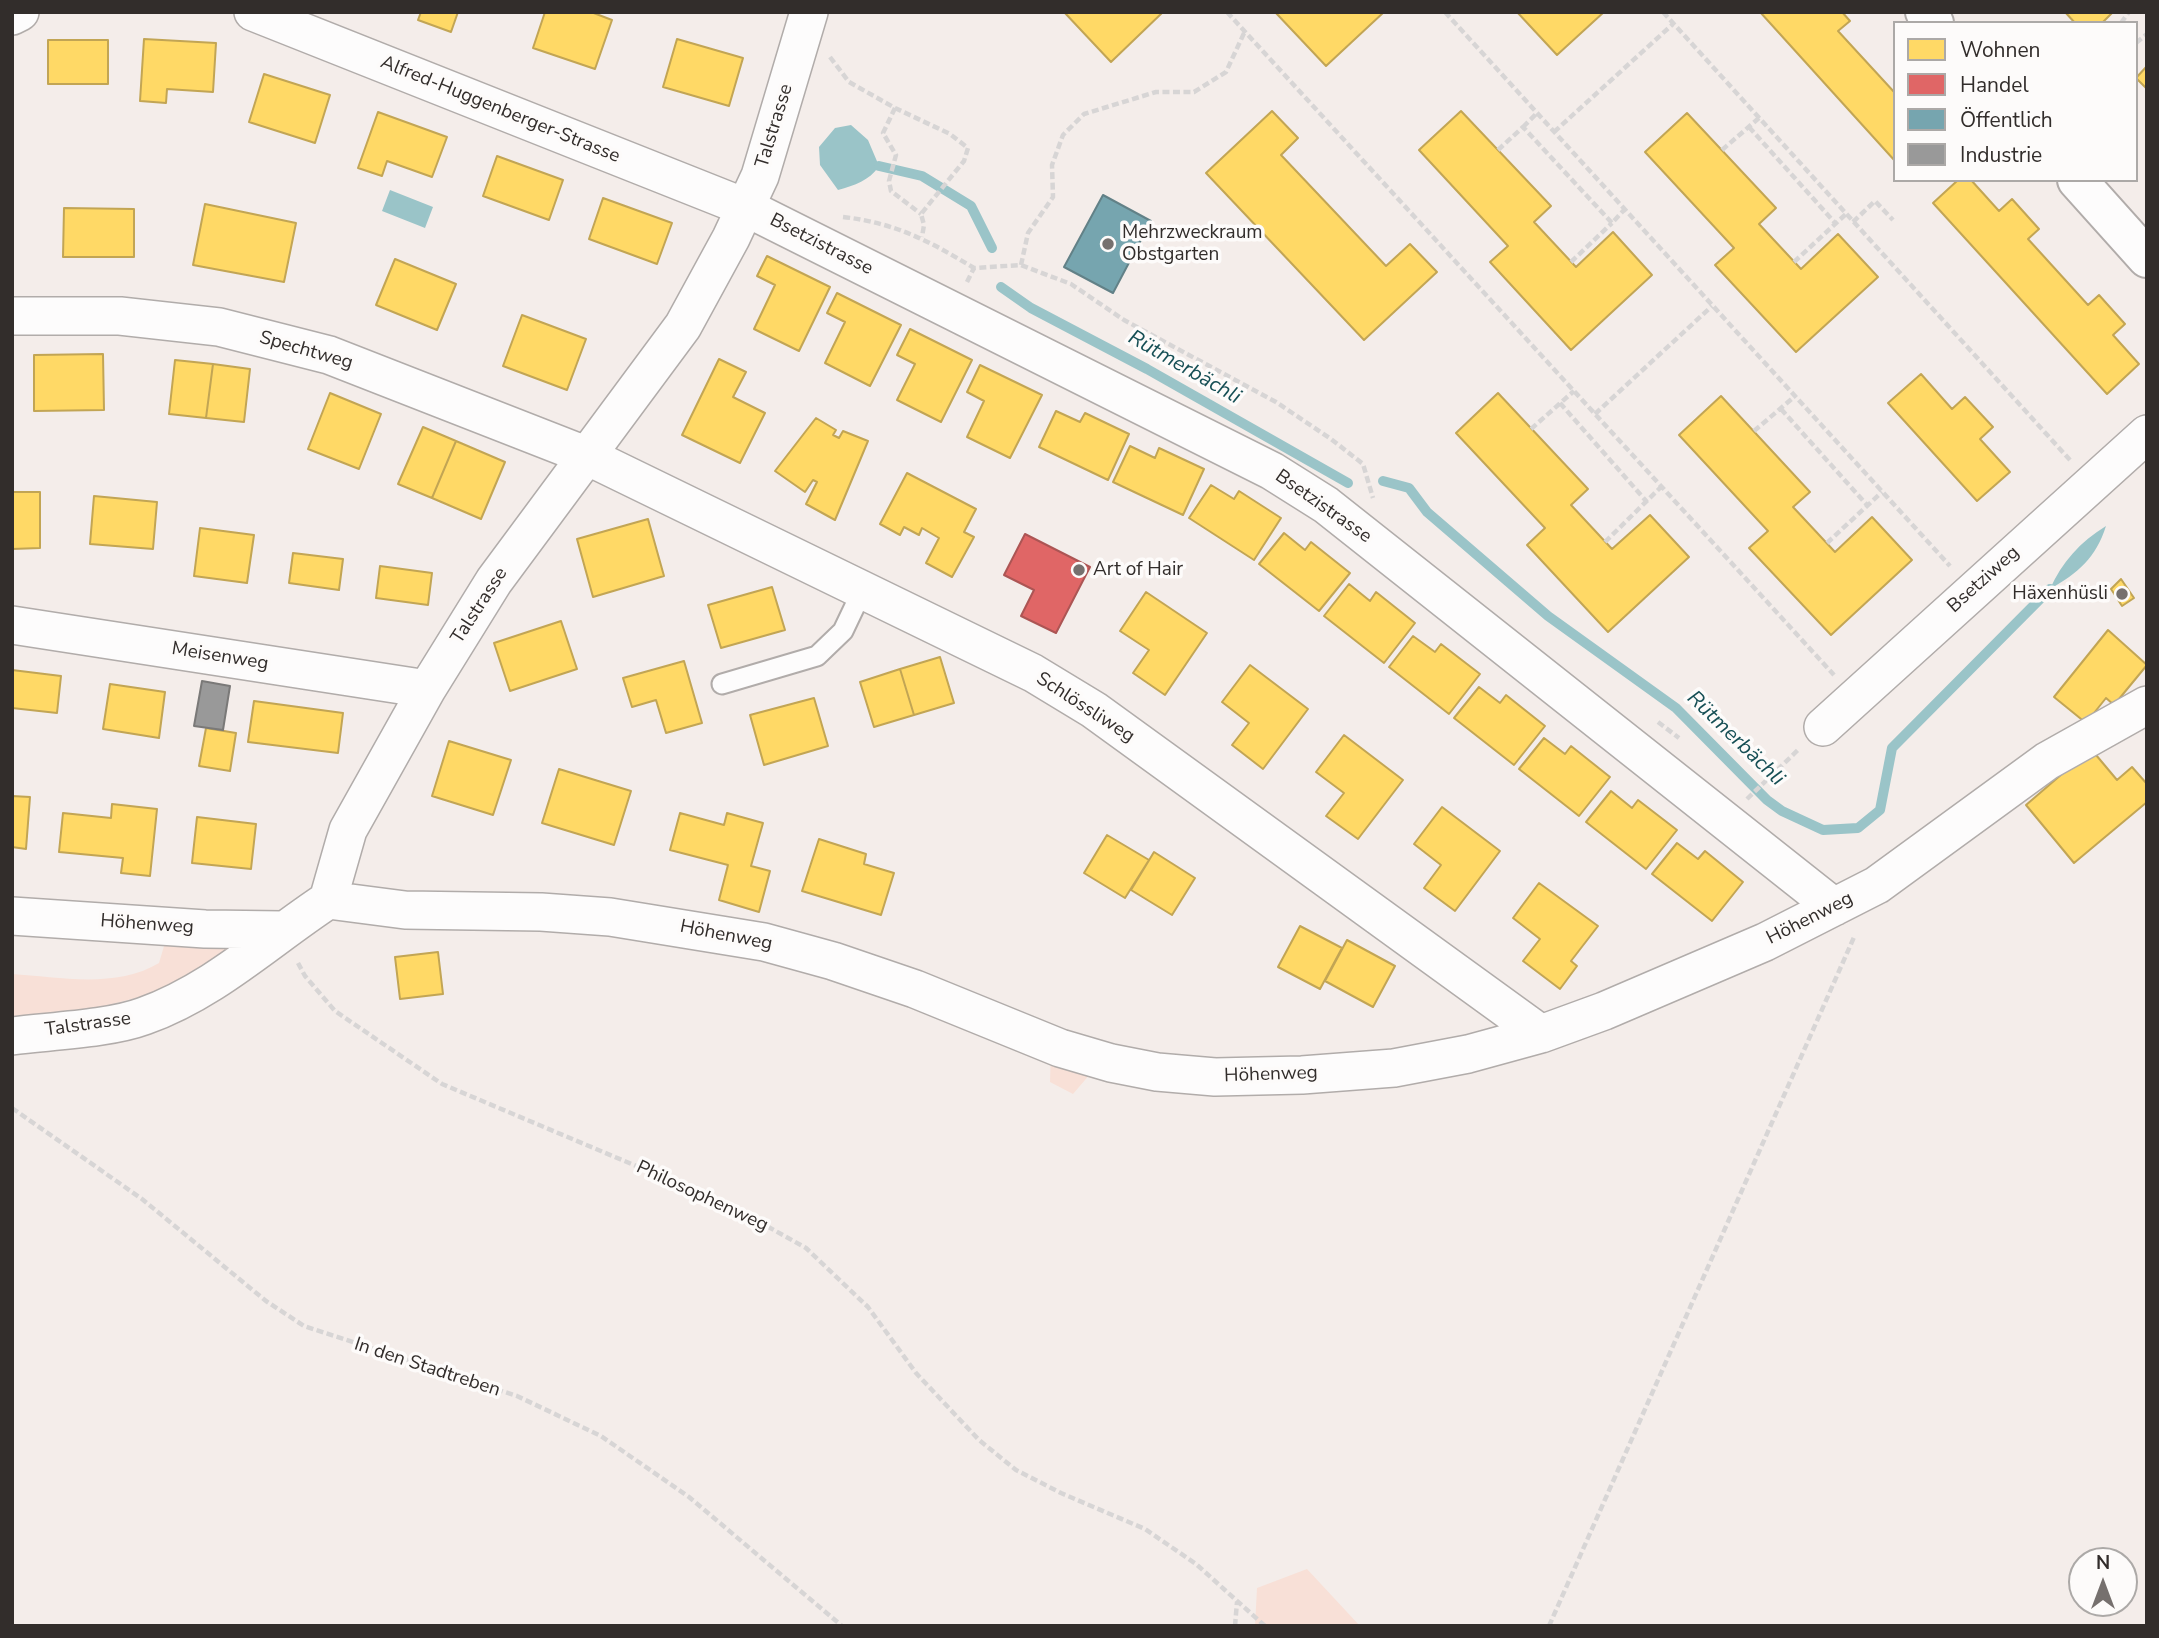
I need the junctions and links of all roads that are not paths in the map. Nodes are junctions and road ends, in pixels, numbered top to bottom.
1 (20, 12) edge
2 (253, 12) edge
3 (809, 12) edge
4 (12, 16) edge
5 (2079, 182) edge
6 (747, 208) junction
7 (2147, 258) edge
8 (12, 316) edge
9 (2147, 434) edge
10 (585, 455) junction
11 (863, 589) junction
12 (12, 625) edge
13 (722, 684) dead end
14 (427, 689) junction
15 (2147, 705) edge
16 (1822, 727) road end
17 (328, 901) junction
18 (1834, 907) junction
19 (12, 916) edge
20 (283, 930) junction
21 (1541, 1034) junction
22 (12, 1036) edge

1 - 4 street
2 - 6 street, Alfred-Huggenberger-Strasse
3 - 6 street, Talstrasse
5 - 7 street
6 - 10 street, Talstrasse
6 - 18 street, Bsetzistrasse
8 - 10 street, Spechtweg
9 - 16 street, Bsetziweg
10 - 11 street, Schlössliweg
10 - 14 street, Talstrasse
11 - 13 lane
11 - 21 street, Schlössliweg
12 - 14 street, Meisenweg
14 - 17 street, Talstrasse
15 - 18 street, Höhenweg
17 - 20 street, Talstrasse
17 - 21 street, Höhenweg
18 - 21 street, Höhenweg
19 - 20 street, Höhenweg
20 - 22 street, Talstrasse

